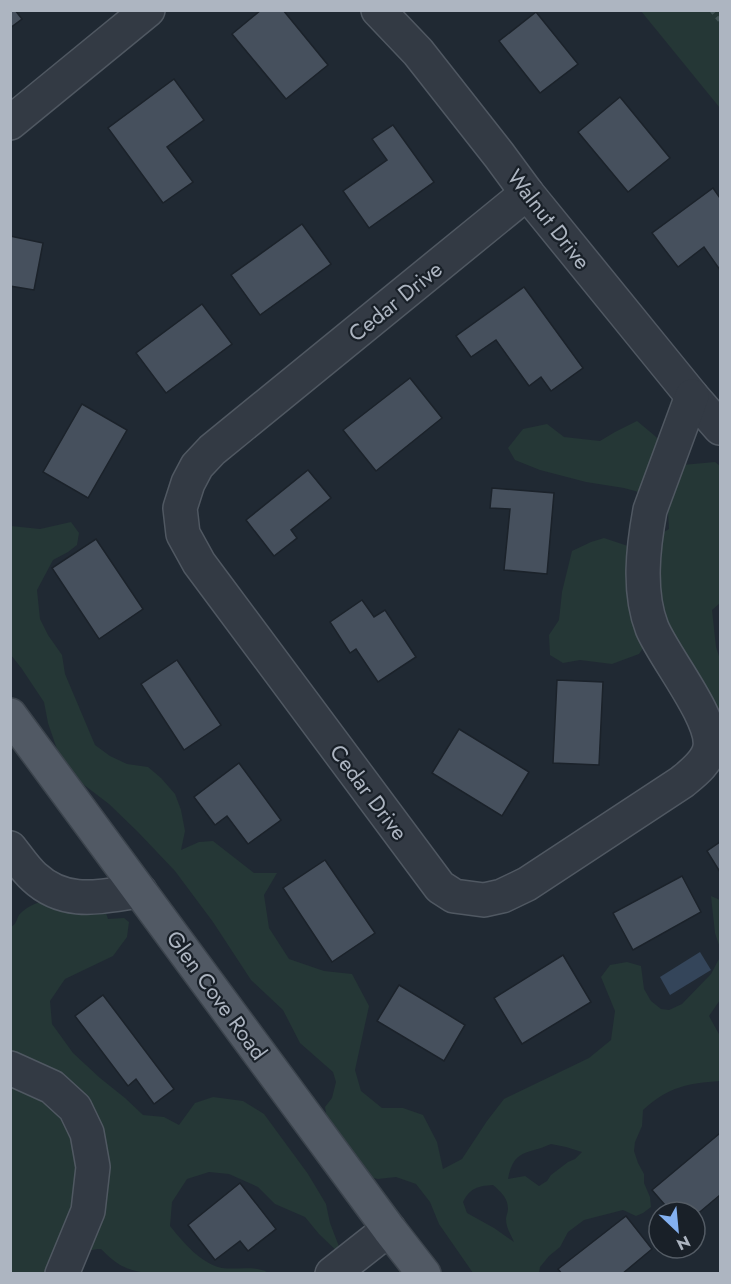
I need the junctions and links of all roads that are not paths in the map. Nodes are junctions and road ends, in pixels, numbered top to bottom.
1 (148, 10) edge
2 (378, 10) edge
3 (10, 123) edge
4 (527, 193) junction
5 (692, 396) junction
6 (720, 428) edge
7 (10, 715) edge
8 (10, 848) edge
9 (20, 881) edge
10 (140, 891) junction
11 (10, 1068) edge
12 (389, 1229) junction
13 (62, 1274) edge
14 (332, 1274) edge
15 (424, 1274) edge

1 - 3 street
2 - 4 street, Walnut Drive
4 - 5 street, Walnut Drive
4 - 5 street, Cedar Drive
5 - 6 street, Walnut Drive
7 - 10 main road, Glen Cove Road
8 - 9 street
9 - 10 street
10 - 12 main road, Glen Cove Road
11 - 13 street
12 - 14 street
12 - 15 main road, Glen Cove Road

